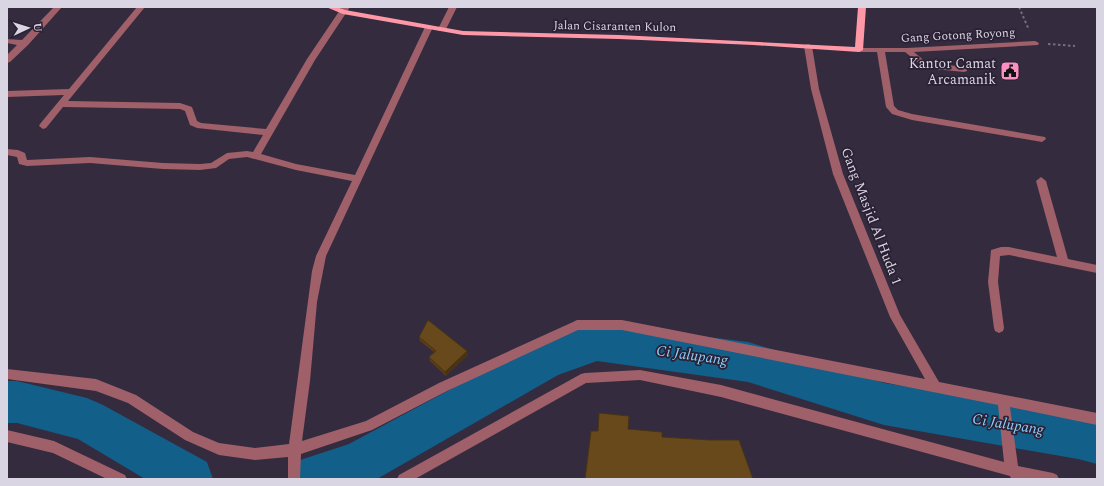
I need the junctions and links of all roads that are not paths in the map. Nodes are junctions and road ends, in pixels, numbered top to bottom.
1 (58, 7) edge
2 (141, 7) edge
3 (330, 7) edge
4 (453, 7) edge
5 (862, 7) edge
6 (345, 9) edge
7 (429, 27) junction
8 (442, 29) junction
9 (7, 41) edge
10 (25, 43) junction
11 (1035, 43) dead end
12 (808, 46) junction
13 (859, 50) junction
14 (881, 50) junction
15 (907, 50) junction
16 (7, 60) edge
17 (964, 69) dead end
18 (71, 92) junction
19 (7, 94) edge
20 (61, 104) junction
21 (43, 126) dead end
22 (269, 132) junction
23 (1042, 139) dead end
24 (7, 152) edge
25 (255, 156) junction
26 (357, 179) junction
27 (1041, 181) dead end
28 (1064, 262) junction
29 (1097, 269) edge
30 (999, 328) dead end
31 (7, 374) edge
32 (935, 386) junction
33 (1003, 402) junction
34 (1097, 419) edge
35 (7, 436) edge
36 (294, 455) junction
37 (1014, 471) edge
38 (121, 479) edge
39 (294, 479) edge
40 (403, 479) edge
41 (1053, 479) edge

1 - 10 street
2 - 18 street
3 - 6 main road, Jalan Cisaranten Kulon
4 - 8 street
5 - 13 main road
6 - 7 main road, Jalan Cisaranten Kulon
6 - 22 street
7 - 8 main road, Jalan Cisaranten Kulon
7 - 26 street
8 - 12 main road, Jalan Cisaranten Kulon
9 - 10 street
10 - 16 street
11 - 15 street, Gang Gotong Royong
12 - 13 main road, Jalan Cisaranten Kulon
12 - 32 street, Gang Masjid Al Huda 1
13 - 14 street, Gang Gotong Royong
14 - 15 street, Gang Gotong Royong
14 - 23 street
15 - 17 street
18 - 19 street
18 - 20 street
20 - 21 street
20 - 22 street
22 - 25 street
24 - 25 street
25 - 26 street
26 - 36 street
27 - 28 street
28 - 29 street
28 - 30 street
31 - 36 street
32 - 33 street
32 - 36 street
33 - 34 street
33 - 37 street
35 - 38 street
36 - 39 street
37 - 40 street
37 - 41 street

